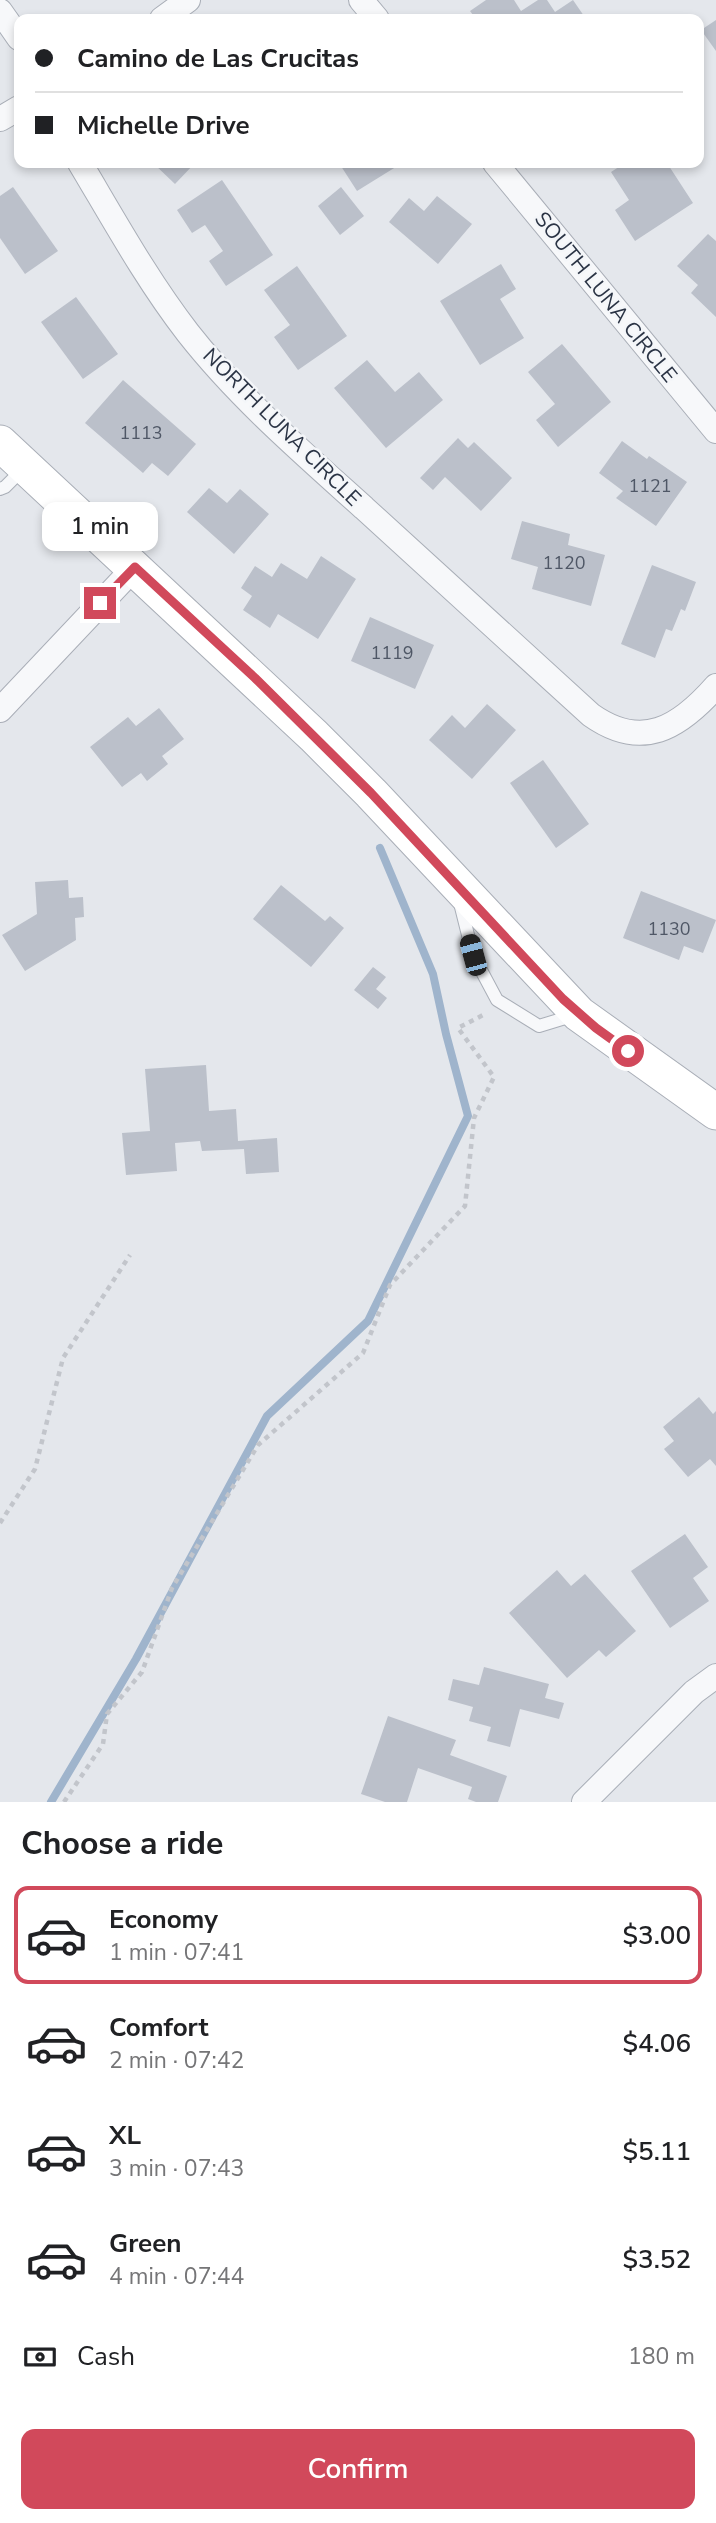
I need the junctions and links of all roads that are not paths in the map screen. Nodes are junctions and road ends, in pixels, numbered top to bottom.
1 (188, 0) edge
2 (361, 0) edge
3 (0, 11) edge
4 (169, 14) edge
5 (373, 14) edge
6 (14, 31) edge
7 (83, 168) edge
8 (499, 168) edge
9 (716, 431) edge
10 (8, 466) edge
11 (135, 567) junction
12 (716, 687) edge
13 (0, 710) edge
14 (454, 881) junction
15 (579, 1014) junction
16 (716, 1112) edge
17 (716, 1676) edge
18 (584, 1802) edge

1 - 4 street
2 - 5 street
3 - 6 street
7 - 12 street, NORTH LUNA CIRCLE
8 - 9 street, SOUTH LUNA CIRCLE
10 - 11 street
11 - 13 street
11 - 14 street
14 - 15 street
14 - 15 lane
15 - 16 street
17 - 18 street

